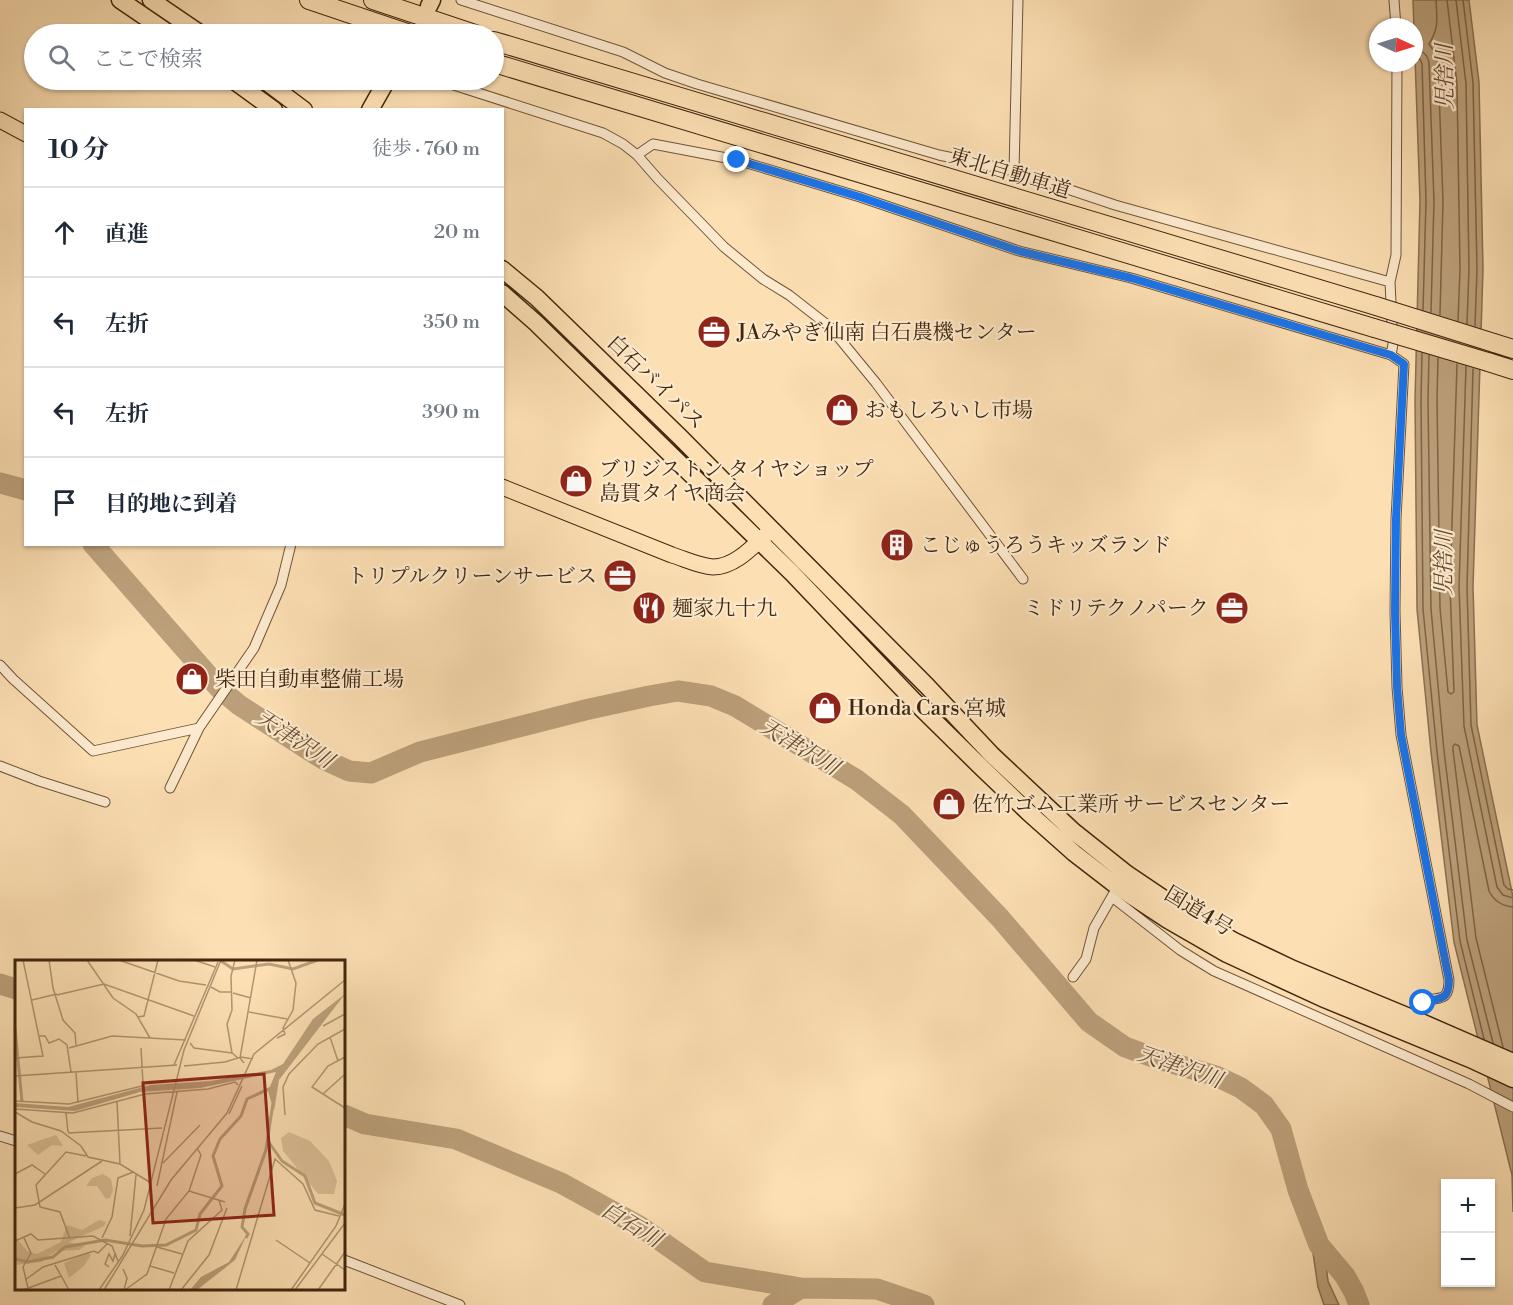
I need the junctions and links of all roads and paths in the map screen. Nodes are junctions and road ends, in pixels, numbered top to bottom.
1 (120, 0) edge
2 (151, 0) edge
3 (309, 0) edge
4 (373, 0) edge
5 (461, 0) edge
6 (1018, 0) edge
7 (1394, 0) edge
8 (1395, 18) edge
9 (156, 24) edge
10 (186, 24) edge
11 (380, 24) edge
12 (445, 24) edge
13 (504, 44) edge
14 (504, 66) edge
15 (1397, 72) edge
16 (247, 90) edge
17 (277, 90) edge
18 (381, 90) edge
19 (469, 90) edge
20 (271, 108) edge
21 (301, 108) edge
22 (371, 108) edge
23 (0, 120) edge
24 (24, 133) edge
25 (637, 155) junction
26 (1014, 171) junction
27 (504, 271) edge
28 (1390, 282) junction
29 (504, 295) edge
30 (1513, 349) edge
31 (1391, 355) junction
32 (1513, 370) edge
33 (504, 488) edge
34 (771, 530) junction
35 (758, 541) junction
36 (291, 546) edge
37 (1023, 579) dead end
38 (0, 665) edge
39 (927, 686) joint
40 (914, 701) joint
41 (199, 728) junction
42 (0, 766) edge
43 (170, 788) dead end
44 (105, 802) dead end
45 (1119, 886) junction
46 (1073, 977) dead end
47 (1414, 1019) junction
48 (1513, 1062) edge
49 (1513, 1079) edge
50 (1513, 1107) edge
51 (0, 1136) edge
52 (15, 1141) edge
53 (345, 1260) edge
54 (460, 1305) edge

1 - 9 highway
2 - 10 highway
3 - 11 highway
4 - 12 highway
5 - 26 street
6 - 26 street
7 - 8 street
13 - 30 highway, 東北自動車道, bridge
14 - 32 highway, 東北自動車道, bridge
15 - 28 street
16 - 20 highway
17 - 21 highway
18 - 22 highway
19 - 25 street
23 - 24 main road
25 - 31 street
25 - 37 street
26 - 28 street
27 - 34 highway, 白石バイパス
28 - 31 street
29 - 35 highway, 白石バイパス
31 - 47 street
33 - 35 main road
34 - 35 main road
34 - 39 highway, 白石バイパス
35 - 40 highway, 白石バイパス
36 - 41 street
38 - 41 street
39 - 45 highway, 国道4号
40 - 45 highway, 国道4号
41 - 43 street
42 - 44 street
45 - 46 street
45 - 47 highway, 国道4号
45 - 49 highway, 国道4号
45 - 50 street
47 - 48 highway, 国道4号
51 - 52 street
53 - 54 street

